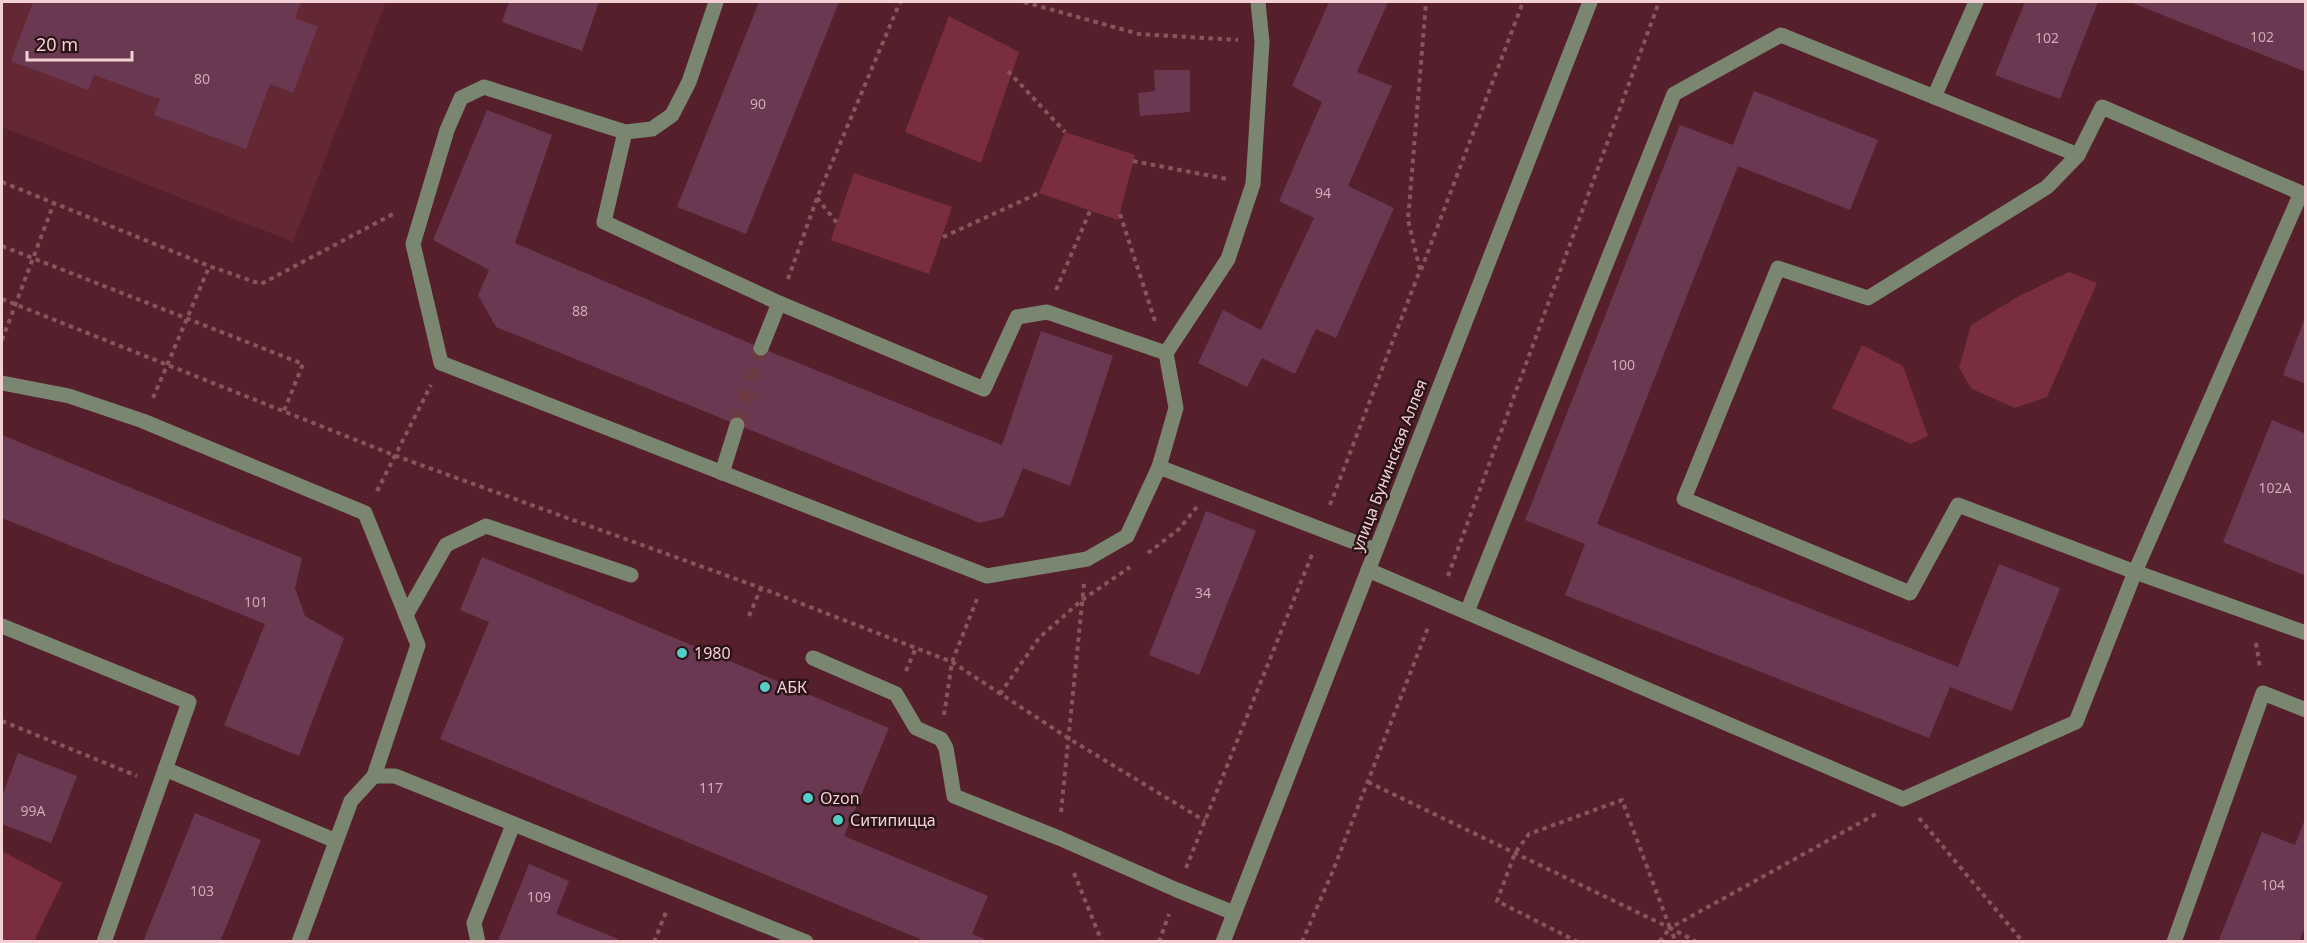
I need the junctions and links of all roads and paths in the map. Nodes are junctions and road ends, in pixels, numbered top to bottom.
1 (716, 2) edge
2 (900, 2) edge
3 (1024, 2) edge
4 (1258, 2) edge
5 (1426, 2) edge
6 (1523, 2) edge
7 (1590, 2) edge
8 (1659, 2) edge
9 (1976, 2) edge
10 (1262, 42) junction
11 (1008, 71) dead end
12 (1934, 97) junction
13 (625, 132) junction
14 (1065, 132) dead end
15 (2078, 155) junction
16 (1133, 161) dead end
17 (2, 182) edge
18 (1253, 184) junction
19 (1039, 193) dead end
20 (427, 196) junction
21 (817, 198) junction
22 (54, 203) junction
23 (1090, 211) dead end
24 (1120, 214) dead end
25 (837, 223) dead end
26 (943, 237) dead end
27 (2, 246) edge
28 (33, 259) junction
29 (209, 267) junction
30 (1420, 270) junction
31 (2, 299) edge
32 (779, 303) junction
33 (15, 305) junction
34 (1047, 312) junction
35 (187, 320) junction
36 (2, 340) edge
37 (761, 348) tunnel mouth
38 (1166, 353) junction
39 (441, 363) junction
40 (167, 365) junction
41 (2, 383) edge
42 (284, 411) junction
43 (143, 421) junction
44 (737, 425) tunnel mouth
45 (396, 456) junction
46 (1160, 467) junction
47 (722, 473) junction
48 (1202, 502) dead end
49 (365, 513) junction
50 (1321, 529) junction
51 (1375, 550) junction
52 (1142, 558) dead end
53 (1087, 559) junction
54 (1133, 565) dead end
55 (1368, 570) junction
56 (2135, 572) junction
57 (631, 575) dead end
58 (987, 576) junction
59 (761, 588) junction
60 (1439, 599) junction
61 (1082, 600) junction
62 (1467, 612) junction
63 (2252, 614) junction
64 (406, 615) junction
65 (749, 615) dead end
66 (2, 626) edge
67 (2306, 633) edge
68 (813, 658) dead end
69 (952, 662) junction
70 (2263, 693) junction
71 (1001, 694) junction
72 (2306, 710) edge
73 (2, 721) edge
74 (1068, 738) junction
75 (941, 739) junction
76 (165, 770) junction
77 (374, 777) junction
78 (1368, 782) junction
79 (159, 785) junction
80 (1903, 799) junction
81 (1205, 821) junction
82 (513, 825) junction
83 (1059, 838) junction
84 (336, 841) junction
85 (1515, 853) junction
86 (1177, 890) junction
87 (1234, 913) junction
88 (1670, 928) junction
89 (104, 942) edge
90 (299, 942) edge
91 (478, 942) edge
92 (806, 942) edge
93 (1102, 942) edge
94 (1159, 942) edge
95 (1223, 942) edge
96 (1302, 942) edge
97 (1578, 942) edge
98 (1659, 942) edge
99 (1676, 942) edge
100 (1697, 942) edge
101 (2023, 942) edge
102 (2174, 942) edge

1 - 13 street
2 - 21 path
3 - 10 path
4 - 10 street
5 - 30 path
6 - 30 path
7 - 51 street, улица Бунинская Аллея
8 - 60 path
9 - 12 street
10 - 18 street
11 - 14 path
12 - 15 street
12 - 62 street
13 - 20 street
13 - 32 street
15 - 56 street
15 - 56 street
16 - 18 path
17 - 22 path
18 - 38 street
19 - 26 path
20 - 29 path
20 - 39 street
21 - 25 path
21 - 32 path
22 - 28 path
22 - 29 path
23 - 34 path
24 - 38 path
27 - 28 path
28 - 33 path
28 - 35 path
29 - 35 path
30 - 50 path
31 - 33 path
32 - 34 street
32 - 37 street
33 - 36 path
33 - 40 path
34 - 38 street
35 - 40 path
35 - 42 path
38 - 46 street
39 - 45 path
39 - 47 street
40 - 42 path
40 - 43 path
41 - 43 street
42 - 45 path
43 - 49 street
44 - 47 street
45 - 49 path
45 - 59 path
46 - 50 street
46 - 53 street
47 - 58 street
48 - 52 path
49 - 64 street
50 - 51 street
50 - 81 path
51 - 55 street, улица Бунинская Аллея
53 - 58 street
53 - 61 path
54 - 61 path
55 - 60 street
55 - 87 street, улица Бунинская Аллея
56 - 63 street
56 - 80 street
57 - 64 street
58 - 69 path
59 - 65 path
59 - 69 path
60 - 62 street
60 - 78 path
61 - 71 path
61 - 74 path
62 - 80 street
63 - 67 street
63 - 70 path
64 - 77 street
66 - 76 street
68 - 75 street
69 - 71 path
69 - 75 path
70 - 72 street
70 - 102 street
71 - 74 path
73 - 79 path
74 - 81 path
74 - 83 path
75 - 83 street
76 - 79 street
76 - 84 street
77 - 82 street
77 - 84 street
78 - 85 path
78 - 96 path
79 - 89 street
80 - 88 path
80 - 101 path
81 - 86 path
82 - 91 street
82 - 92 street
83 - 86 street
83 - 93 path
84 - 90 street
85 - 88 path
85 - 88 path
85 - 97 path
86 - 87 street
86 - 94 path
87 - 95 street, улица Бунинская Аллея
88 - 98 path
88 - 99 path
88 - 100 path

